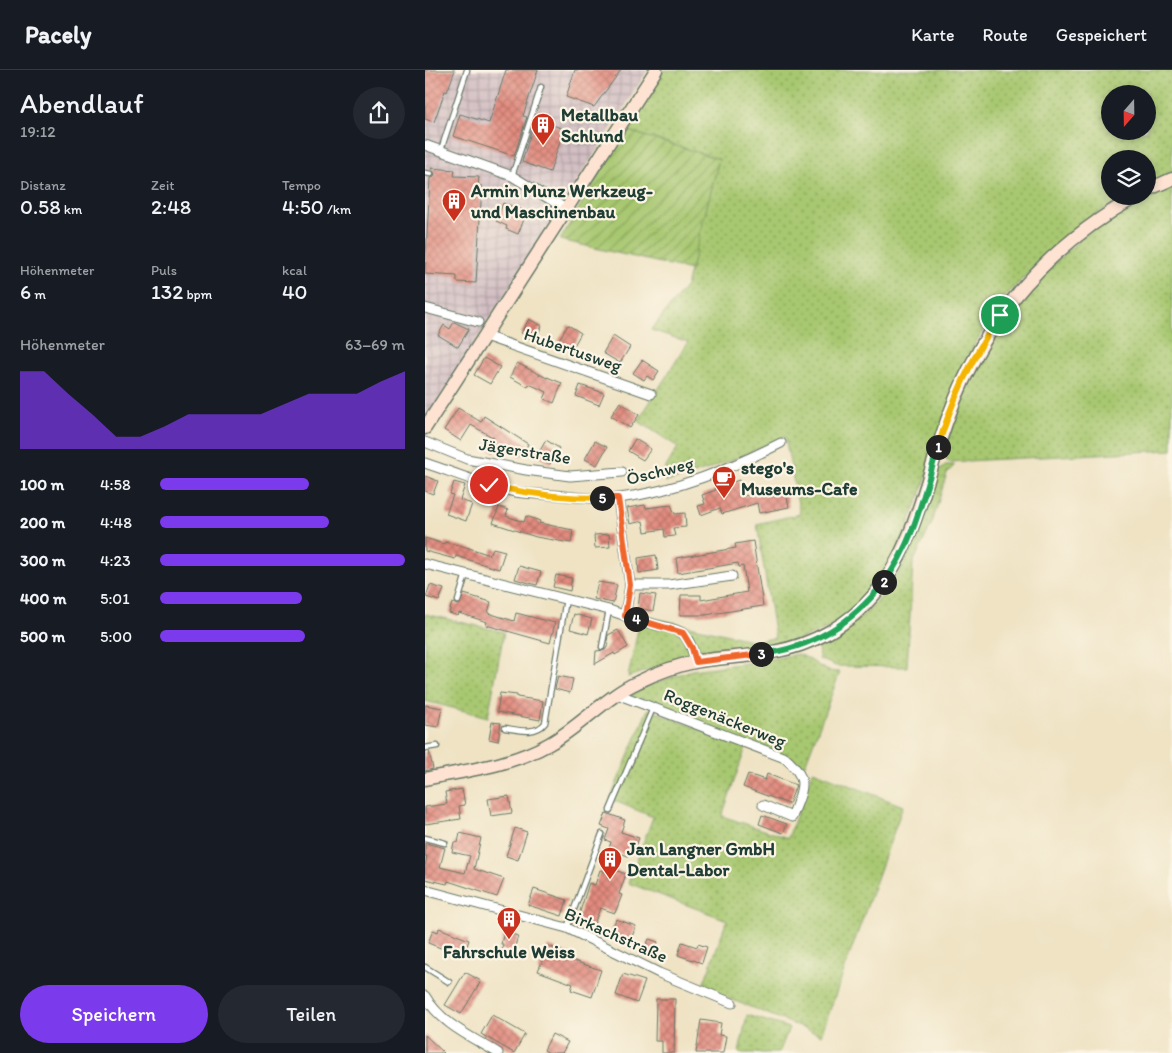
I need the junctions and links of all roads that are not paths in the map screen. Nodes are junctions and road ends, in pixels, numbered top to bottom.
1 (467, 70) edge
2 (656, 70) edge
3 (541, 87) dead end
4 (425, 145) edge
5 (441, 150) junction
6 (512, 176) junction
7 (1172, 179) edge
8 (1156, 186) edge
9 (1122, 205) edge
10 (566, 209) junction
11 (425, 308) edge
12 (478, 322) dead end
13 (485, 336) junction
14 (651, 394) dead end
15 (425, 428) edge
16 (425, 442) edge
17 (781, 443) dead end
18 (425, 463) edge
19 (622, 472) dead end
20 (618, 498) junction
21 (425, 564) edge
22 (466, 574) junction
23 (731, 576) dead end
24 (630, 585) junction
25 (566, 599) junction
26 (458, 601) dead end
27 (609, 610) junction
28 (625, 616) junction
29 (602, 646) dead end
30 (696, 662) junction
31 (617, 694) junction
32 (653, 706) junction
33 (505, 728) dead end
34 (437, 746) dead end
35 (425, 748) edge
36 (425, 780) edge
37 (763, 806) dead end
38 (610, 810) dead end
39 (602, 834) dead end
40 (425, 838) edge
41 (445, 843) dead end
42 (425, 890) edge
43 (567, 928) junction
44 (425, 967) edge
45 (449, 982) dead end
46 (425, 996) edge
47 (732, 1003) dead end
48 (498, 1053) edge

1 - 5 lane
2 - 10 main road
3 - 6 lane
4 - 5 street
5 - 6 street
6 - 10 street
7 - 8 main road
9 - 30 main road
10 - 13 main road
11 - 12 street
13 - 14 street, Hubertusweg
13 - 15 main road
16 - 19 street, Jägerstraße
17 - 20 street, Öschweg
18 - 20 street, Öschweg
20 - 24 street
21 - 22 street
22 - 25 street
22 - 26 lane
23 - 24 street
24 - 28 street
25 - 27 street
25 - 33 lane
27 - 28 street
27 - 29 lane
28 - 30 street
30 - 31 main road
31 - 32 street, Roggenäckerweg
31 - 36 main road
32 - 37 street, Roggenäckerweg
32 - 38 lane
34 - 35 lane
39 - 43 lane
40 - 41 lane
42 - 43 street, Birkachstraße
43 - 47 street, Birkachstraße
44 - 45 lane
46 - 48 street

